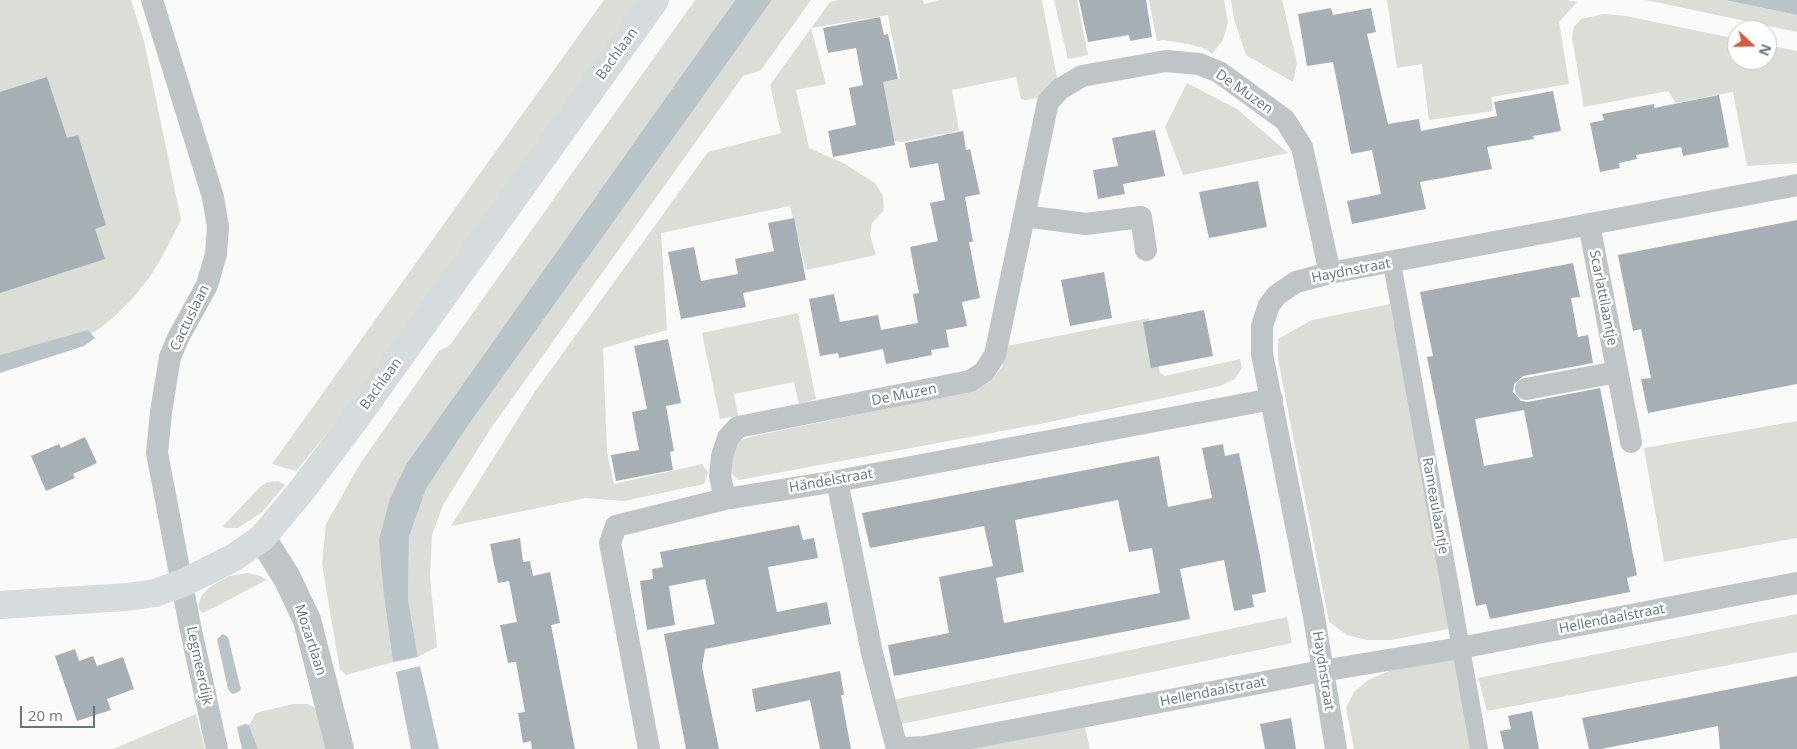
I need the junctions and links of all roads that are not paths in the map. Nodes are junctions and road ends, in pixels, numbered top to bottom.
1 (152, 0) edge
2 (656, 0) edge
3 (1797, 185) edge
4 (1024, 216) junction
5 (1590, 224) junction
6 (1146, 250) dead end
7 (1392, 263) junction
8 (1330, 273) junction
9 (1617, 372) junction
10 (1526, 389) dead end
11 (1272, 399) junction
12 (1631, 442) dead end
13 (837, 481) junction
14 (725, 499) junction
15 (262, 538) junction
16 (183, 583) junction
17 (1797, 583) edge
18 (0, 605) edge
19 (1460, 648) junction
20 (1322, 671) junction
21 (217, 749) edge
22 (340, 749) edge
23 (648, 749) edge
24 (1336, 749) edge
25 (1480, 749) edge

1 - 16 street, Cactuslaan
2 - 15 main road, Bachlaan
3 - 5 street, Haydnstraat
4 - 6 street
4 - 8 street, De Muzen
4 - 14 street, De Muzen
5 - 7 street, Haydnstraat
5 - 9 street, Scarlattilaantje
7 - 8 street, Haydnstraat
7 - 19 street, Rameaulaantje
8 - 11 street, Haydnstraat
9 - 10 street
9 - 12 street, Scarlattilaantje
11 - 13 street, Händelstraat
11 - 20 street, Haydnstraat
13 - 14 street, Händelstraat
13 - 20 street, Hellendaalstraat
14 - 23 street, Händelstraat
15 - 16 main road, Bachlaan
15 - 22 street, Mozartlaan
16 - 18 main road, Bachlaan
16 - 21 street, Legmeerdijk
17 - 19 street, Hellendaalstraat
19 - 20 street, Hellendaalstraat
19 - 25 street, Rameaulaantje
20 - 24 street, Haydnstraat

